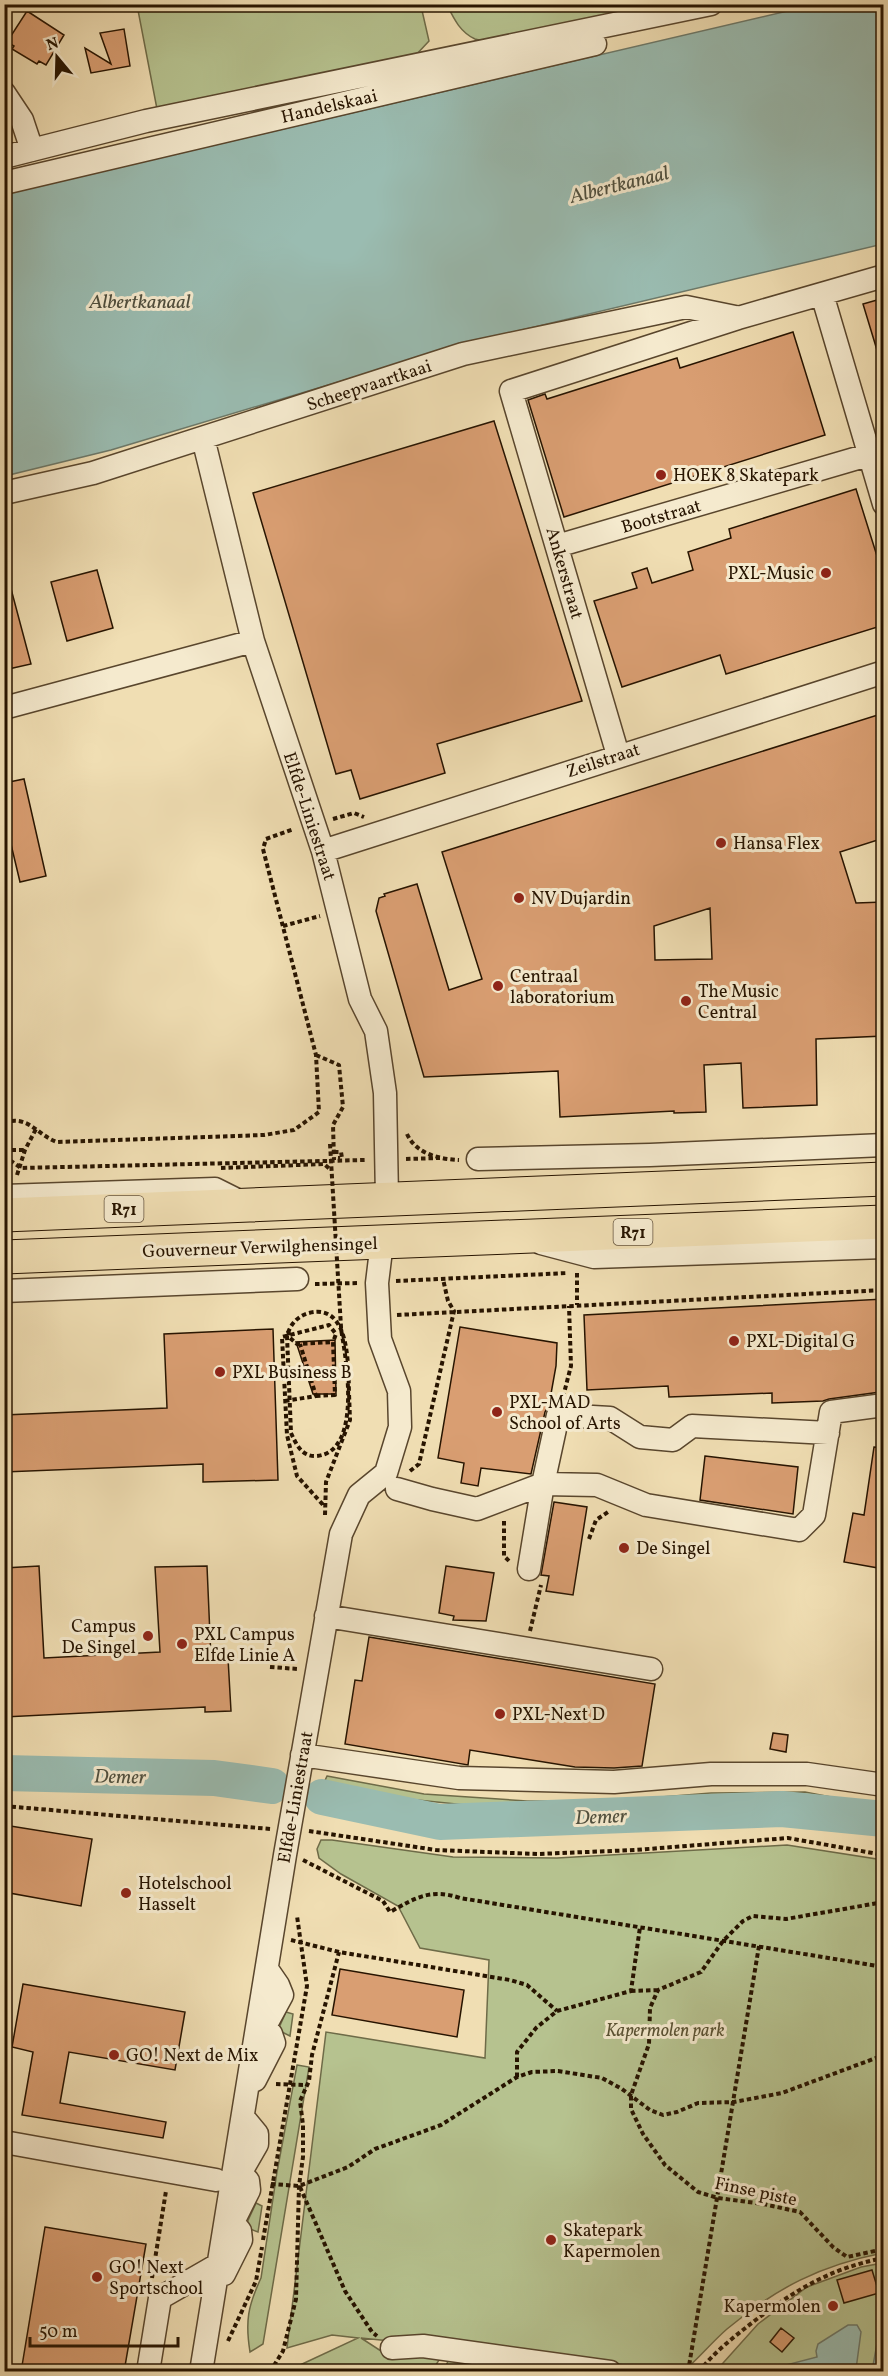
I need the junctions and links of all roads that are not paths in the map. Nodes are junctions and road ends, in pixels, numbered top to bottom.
1 (711, 4) edge
2 (649, 17) junction
3 (4, 93) edge
4 (32, 150) junction
5 (4, 157) edge
6 (4, 183) edge
7 (884, 276) edge
8 (822, 294) junction
9 (738, 318) junction
10 (511, 391) joint
11 (203, 438) junction
12 (868, 455) junction
13 (4, 494) edge
14 (884, 504) edge
15 (557, 546) junction
16 (253, 641) junction
17 (884, 672) edge
18 (4, 708) edge
19 (618, 755) junction
20 (323, 851) junction
21 (884, 1145) edge
22 (650, 1155) junction
23 (478, 1159) road end
24 (884, 1179) edge
25 (576, 1192) junction
26 (4, 1196) edge
27 (387, 1198) junction
28 (244, 1204) junction
29 (4, 1215) edge
30 (884, 1222) edge
31 (516, 1236) junction
32 (382, 1242) junction
33 (884, 1247) edge
34 (4, 1257) edge
35 (297, 1279) dead end
36 (4, 1291) edge
37 (884, 1405) edge
38 (828, 1433) junction
39 (399, 1483) road end
40 (543, 1484) junction
41 (530, 1569) dead end
42 (326, 1616) junction
43 (651, 1669) dead end
44 (302, 1755) junction
45 (884, 1785) edge
46 (4, 2142) edge
47 (231, 2177) junction
48 (220, 2275) junction
49 (392, 2348) road end
50 (148, 2372) edge
51 (201, 2372) edge
52 (610, 2372) edge

1 - 2 street, Handelskaai
2 - 4 street, Handelskaai
2 - 6 street, Handelskaai
3 - 4 street
4 - 5 street, Handelskaai
7 - 8 street, Scheepvaartkaai
8 - 9 street, Scheepvaartkaai
8 - 12 street
9 - 10 street, Scheepvaartkaai
9 - 11 street, Scheepvaartkaai
10 - 15 street, Ankerstraat
11 - 13 street, Scheepvaartkaai
11 - 16 street, Elfde-Liniestraat
12 - 14 street
12 - 15 street, Bootstraat
15 - 19 street, Ankerstraat
16 - 18 street
16 - 20 street, Elfde-Liniestraat
17 - 19 street, Zeilstraat
19 - 20 street, Zeilstraat
20 - 27 street, Elfde-Liniestraat
21 - 22 street
22 - 23 street
22 - 25 street
24 - 25 highway, R71
25 - 27 highway, R71
26 - 28 street
27 - 28 highway, R71
27 - 32 highway
28 - 29 highway, R71
30 - 31 highway, Gouverneur Verwilghensingel / R71
31 - 32 highway, Gouverneur Verwilghensingel / R71
31 - 33 street, Gouverneur Verwilghensingel
32 - 34 highway, Gouverneur Verwilghensingel / R71
32 - 42 street, Elfde-Liniestraat
35 - 36 street, Gouverneur Verwilghensingel
37 - 38 street
38 - 40 street
38 - 40 street
39 - 40 street
40 - 41 street
42 - 43 street
42 - 44 street, Elfde-Liniestraat
44 - 45 street
44 - 47 street, Elfde-Liniestraat
46 - 47 street
47 - 48 street, Elfde-Liniestraat
48 - 50 street
48 - 51 street, Elfde-Liniestraat
49 - 52 street

